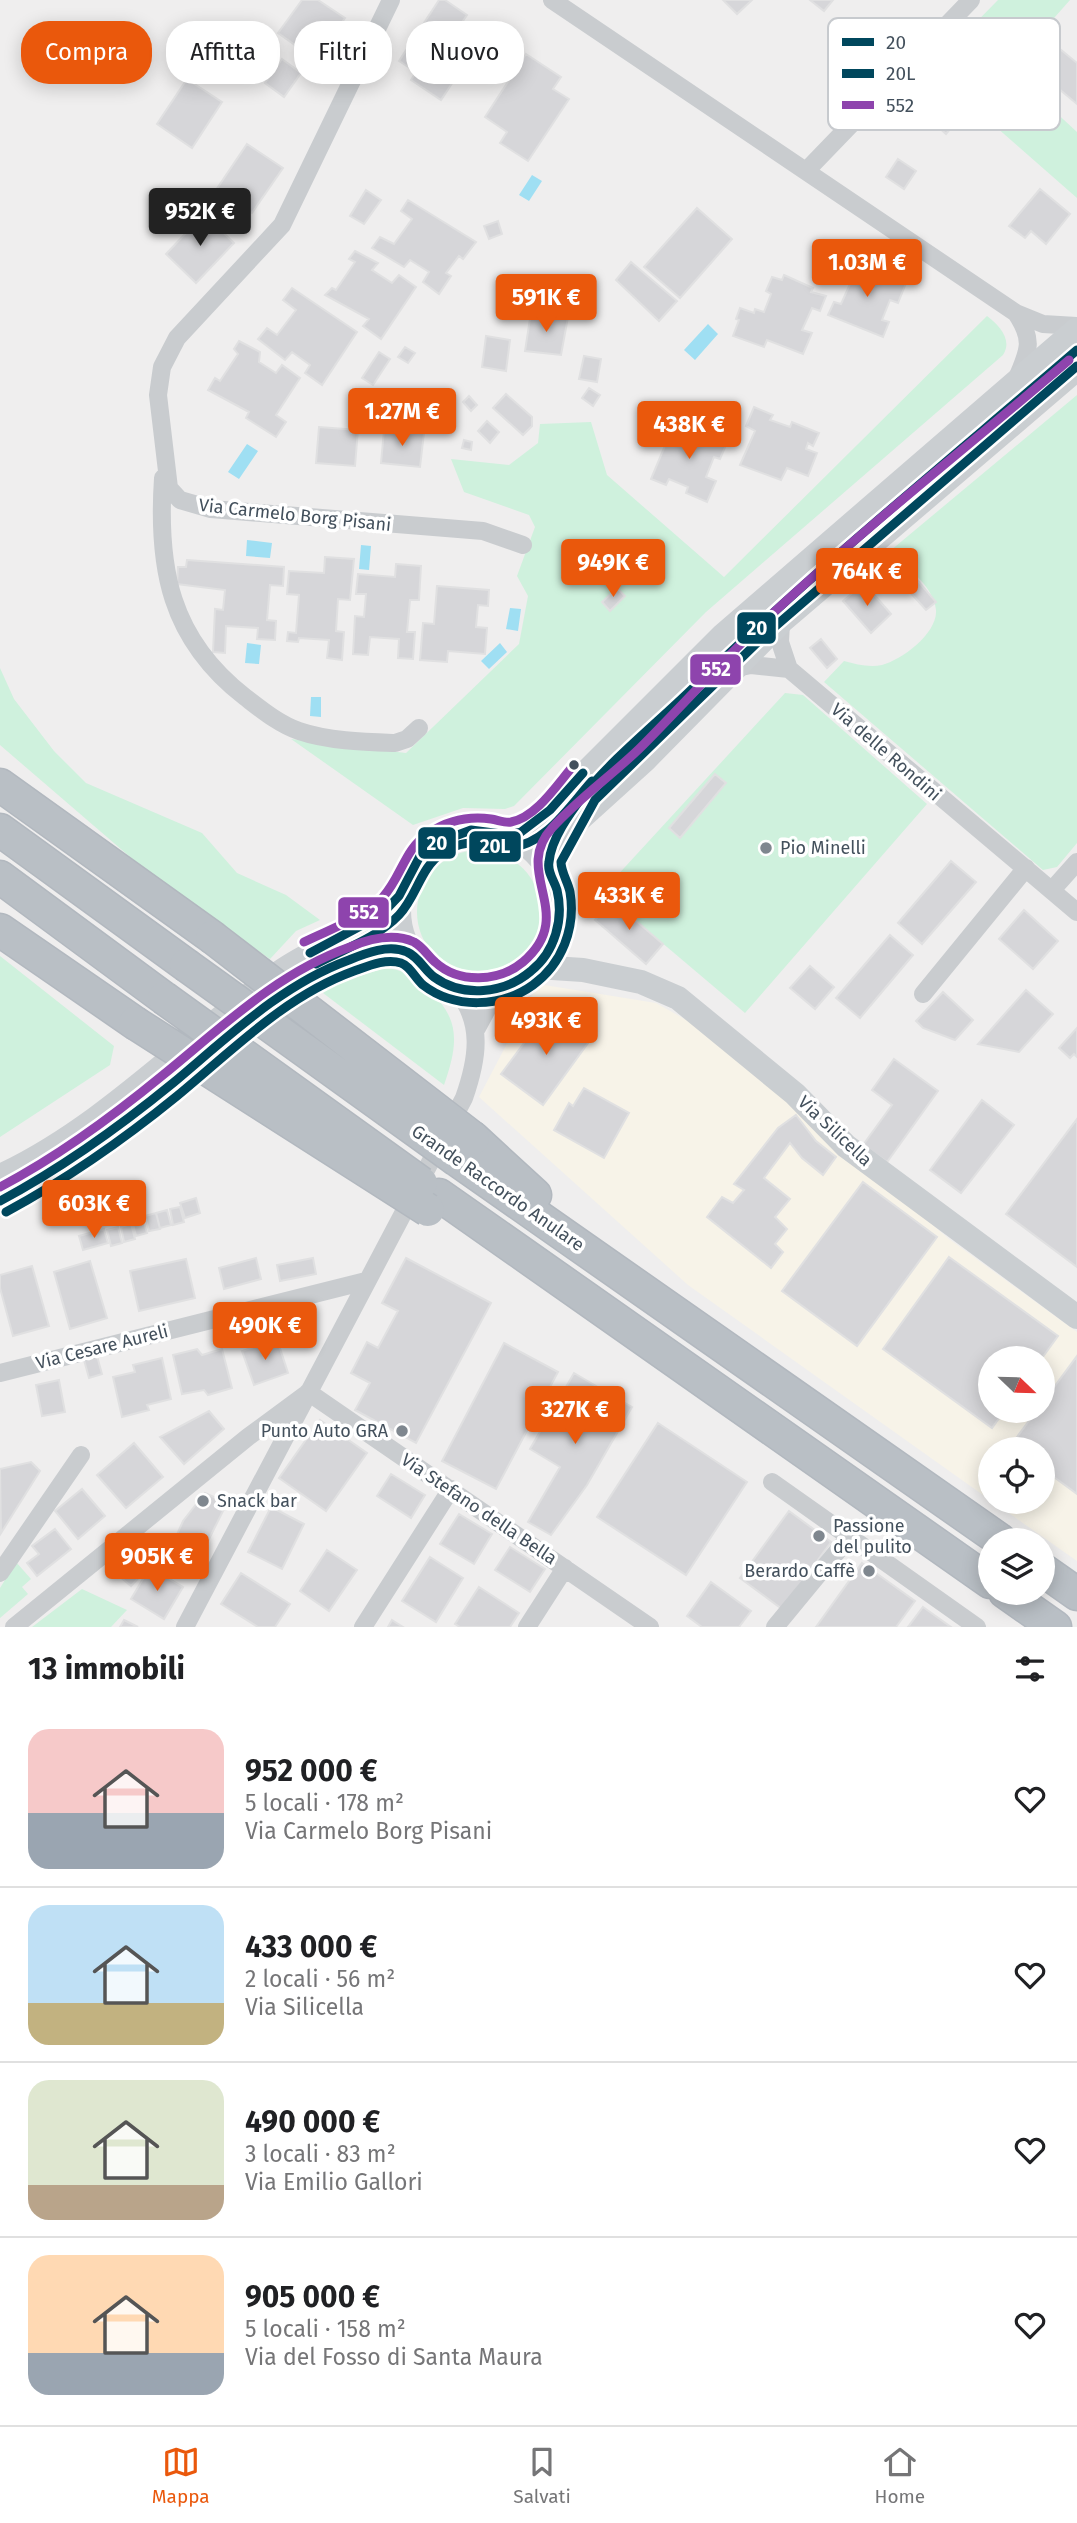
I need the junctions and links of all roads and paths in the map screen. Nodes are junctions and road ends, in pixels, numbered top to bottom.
1 (391, 0) edge
2 (552, 0) edge
3 (971, 0) edge
4 (954, 18) edge
5 (846, 130) edge
6 (806, 171) junction
7 (1016, 313) junction
8 (1077, 327) edge
9 (1077, 350) edge
10 (1077, 369) edge
11 (1015, 383) junction
12 (164, 460) junction
13 (523, 545) dead end
14 (781, 622) junction
15 (736, 668) junction
16 (789, 669) junction
17 (419, 728) dead end
18 (0, 761) edge
19 (0, 785) edge
20 (0, 830) edge
21 (509, 835) junction
22 (561, 836) junction
23 (76, 840) junction
24 (1077, 862) edge
25 (548, 868) junction
26 (1026, 868) junction
27 (0, 877) edge
28 (1052, 890) junction
29 (400, 894) junction
30 (1077, 912) edge
31 (0, 930) edge
32 (557, 933) junction
33 (411, 954) junction
34 (537, 967) junction
35 (583, 970) junction
36 (455, 988) junction
37 (498, 989) junction
38 (923, 994) dead end
39 (477, 1028) junction
40 (465, 1149) junction
41 (0, 1177) edge
42 (0, 1201) edge
43 (433, 1202) junction
44 (366, 1281) junction
45 (1077, 1317) edge
46 (0, 1373) edge
47 (308, 1392) junction
48 (248, 1437) junction
49 (277, 1452) junction
50 (81, 1455) dead end
51 (772, 1482) dead end
52 (451, 1489) junction
53 (983, 1528) edge
54 (850, 1536) junction
55 (565, 1568) junction
56 (0, 1573) edge
57 (978, 1574) edge
58 (1055, 1578) edge
59 (1077, 1594) edge
60 (1024, 1605) edge
61 (14, 1627) edge
62 (185, 1627) edge
63 (363, 1627) edge
64 (527, 1627) edge
65 (650, 1627) edge
66 (775, 1627) edge
67 (978, 1627) edge
68 (1055, 1627) edge

1 - 12 street, Via Carmelo Borg Pisani
2 - 6 street
3 - 4 street
5 - 6 street
6 - 7 street
7 - 8 street
7 - 11 street
8 - 11 street
9 - 22 lane
10 - 14 street
11 - 21 street
12 - 13 street, Via Carmelo Borg Pisani
12 - 17 street
14 - 15 street
14 - 16 street
15 - 16 street
15 - 22 street
16 - 26 street, Via delle Rondini
18 - 23 highway
19 - 23 highway
20 - 40 highway, Grande Raccordo Anulare, bridge
21 - 25 street
21 - 29 street
22 - 25 street
23 - 40 highway, bridge
24 - 28 street
25 - 32 street
26 - 28 street, Via delle Rondini
26 - 38 street
27 - 43 highway, bridge
28 - 30 street, Via delle Rondini
29 - 33 street
29 - 41 street
31 - 43 highway, bridge
32 - 34 street
32 - 35 street
33 - 36 street
33 - 42 street
34 - 35 street, Via Silicella
34 - 37 street
35 - 45 street, Via Silicella
36 - 37 street
36 - 39 street
37 - 39 street
39 - 44 street
40 - 53 highway, Grande Raccordo Anulare
43 - 57 highway
44 - 46 street, Via Cesare Aureli
44 - 47 street
47 - 48 street
47 - 49 street
47 - 52 street, Via Stefano della Bella
48 - 49 street
48 - 61 street
49 - 62 street
50 - 56 street
51 - 54 street
52 - 55 street, Via Stefano della Bella
52 - 63 street
54 - 66 street
54 - 67 street
55 - 64 street
55 - 65 street, Via Stefano della Bella
58 - 59 highway
60 - 68 highway

